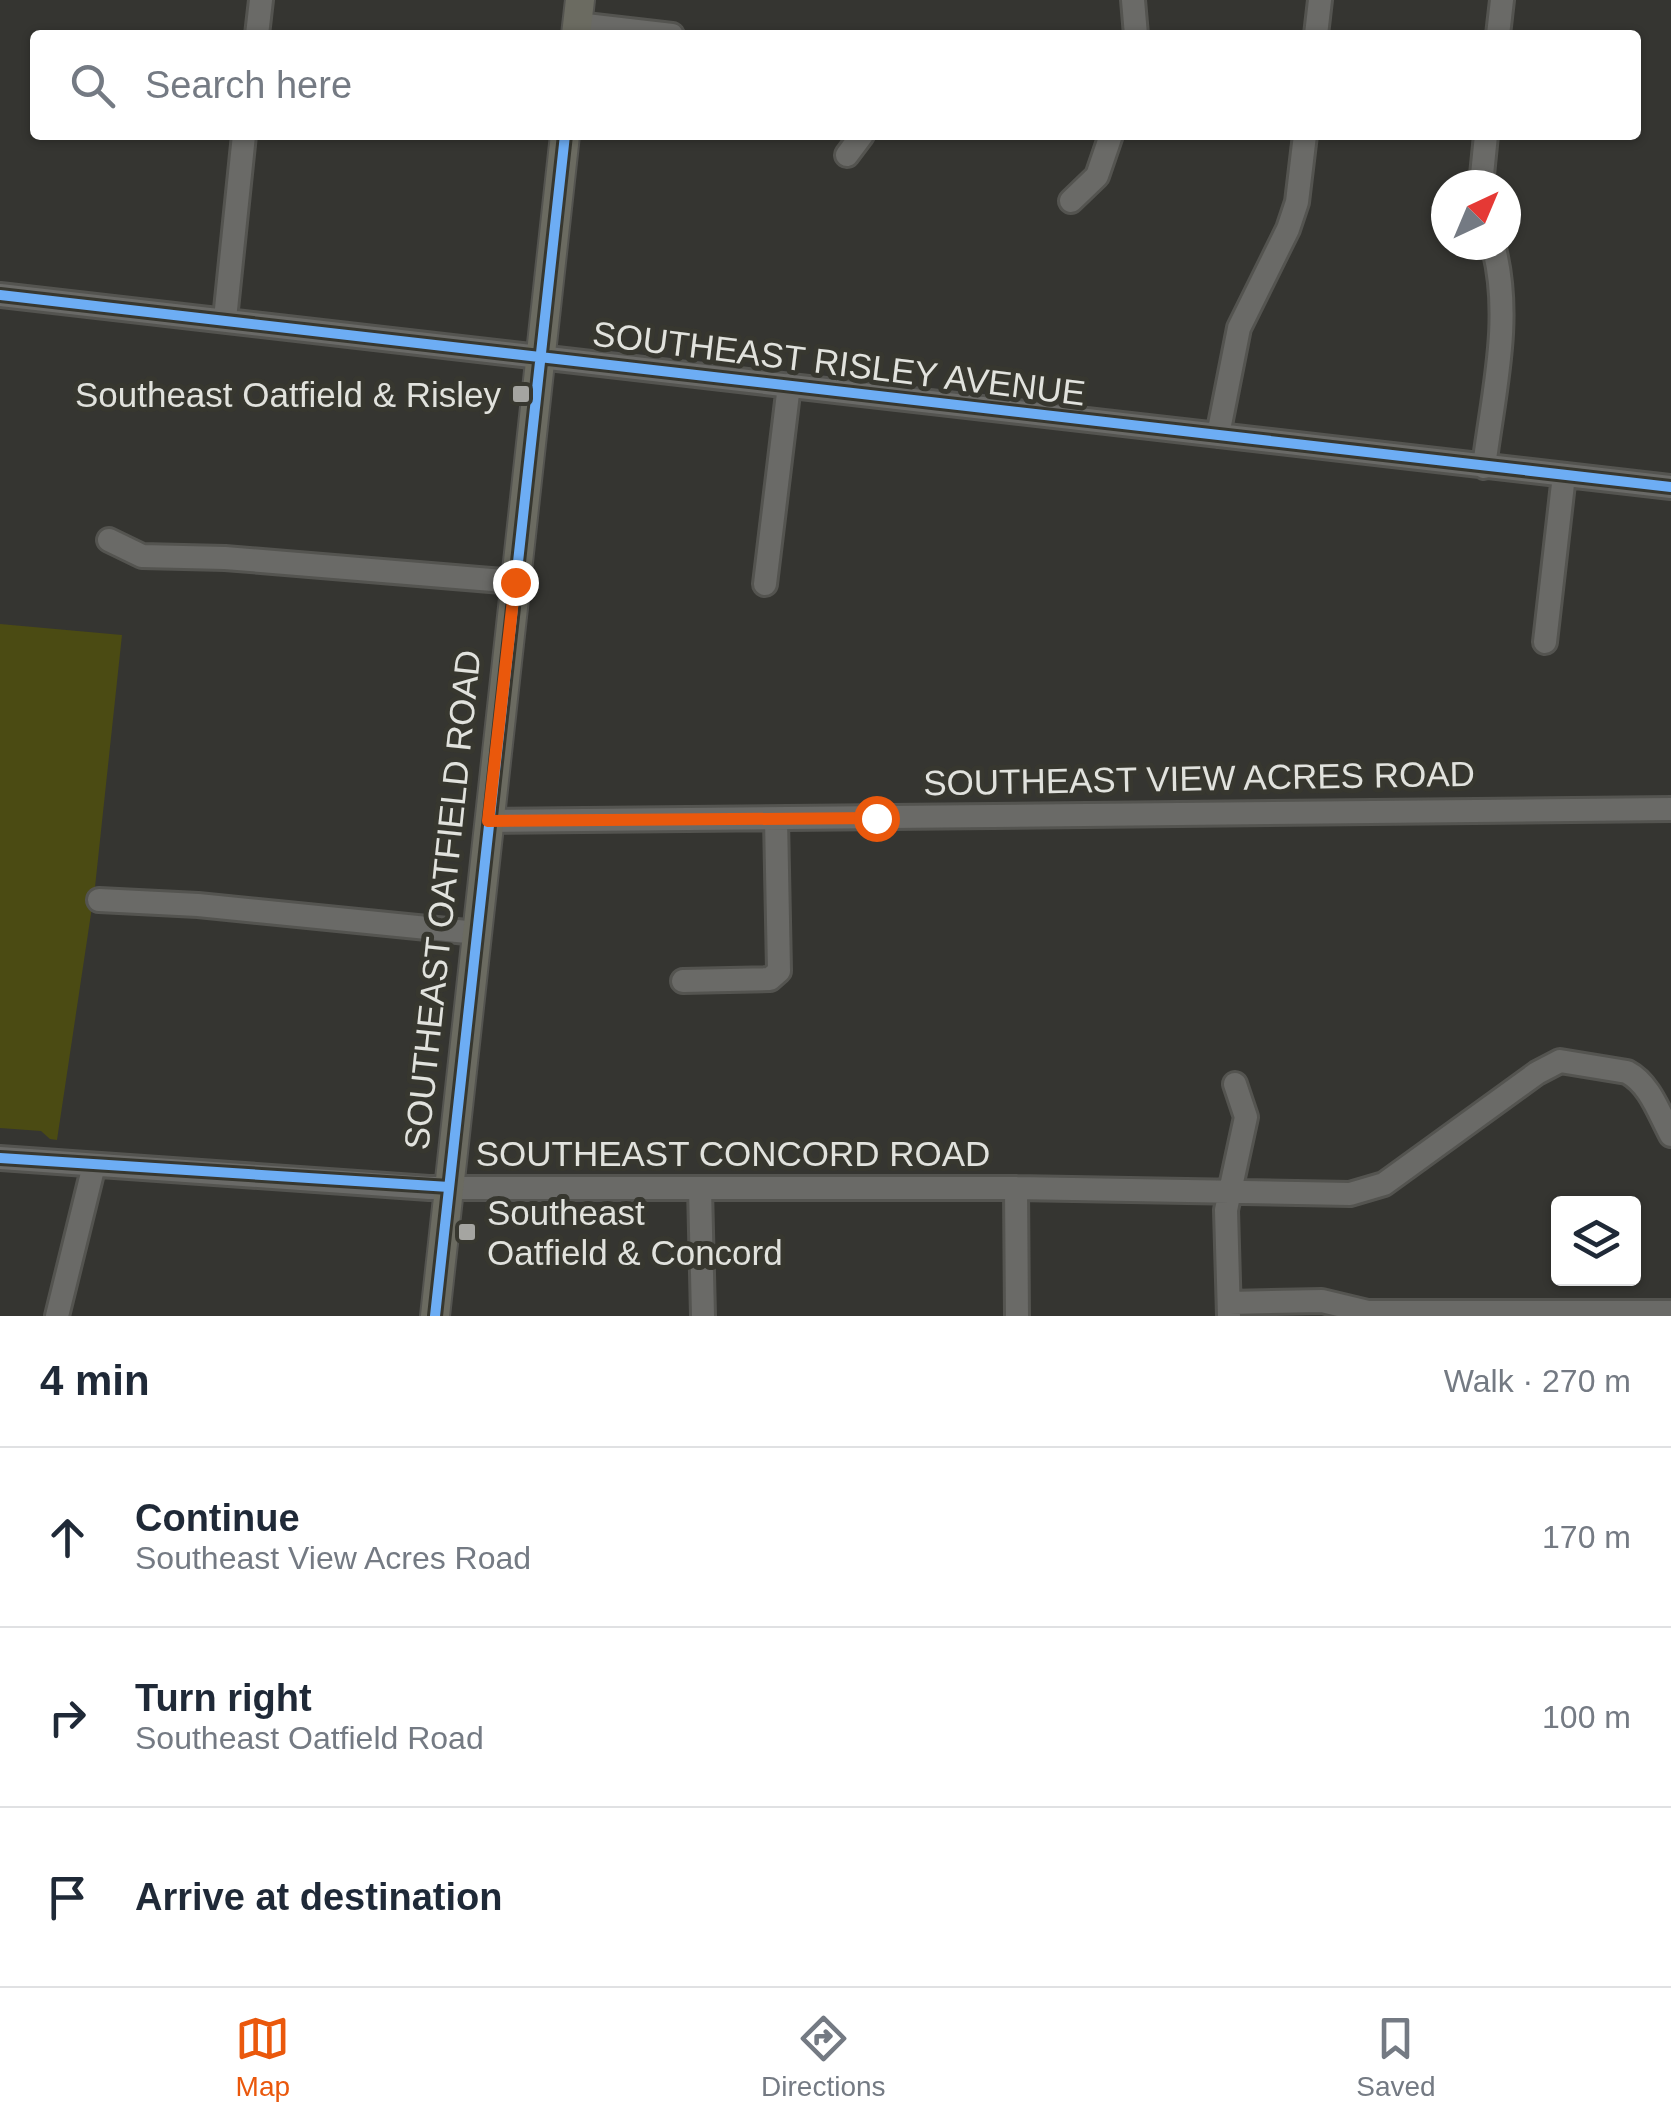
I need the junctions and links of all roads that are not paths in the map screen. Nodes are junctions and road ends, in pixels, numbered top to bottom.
1 (261, 0) edge
2 (1133, 0) edge
3 (1320, 0) edge
4 (1502, 0) edge
5 (578, 20) edge
6 (258, 30) edge
7 (641, 30) edge
8 (1136, 30) edge
9 (1317, 30) edge
10 (1499, 30) edge
11 (243, 140) edge
12 (564, 140) edge
13 (858, 140) edge
14 (1109, 140) edge
15 (1304, 140) edge
16 (1486, 140) edge
17 (847, 155) dead end
18 (1482, 170) edge
19 (1070, 200) dead end
20 (1496, 260) edge
21 (0, 295) edge
22 (225, 319) junction
23 (540, 356) junction
24 (789, 384) junction
25 (1218, 435) junction
26 (1484, 466) junction
27 (1564, 475) junction
28 (1671, 487) edge
29 (108, 540) dead end
30 (515, 582) junction
31 (765, 584) dead end
32 (1545, 642) dead end
33 (1671, 808) edge
34 (776, 820) junction
35 (488, 821) junction
36 (99, 900) dead end
37 (477, 933) junction
38 (683, 981) dead end
39 (1235, 1084) dead end
40 (1671, 1135) edge
41 (0, 1158) edge
42 (94, 1165) junction
43 (448, 1188) junction
44 (700, 1188) junction
45 (1016, 1188) junction
46 (1228, 1192) junction
47 (1229, 1310) edge
48 (1671, 1312) edge
49 (57, 1316) edge
50 (435, 1316) edge
51 (703, 1316) edge
52 (1018, 1316) edge

1 - 6 street
2 - 8 street
3 - 9 street
4 - 10 street
5 - 7 street
11 - 22 street
12 - 23 main road, SOUTHEAST OATFIELD ROAD
13 - 17 street
14 - 19 street
15 - 25 street
16 - 18 street
20 - 26 street
21 - 22 street, SOUTHEAST RISLEY AVENUE
22 - 23 street, SOUTHEAST RISLEY AVENUE
23 - 24 street, SOUTHEAST RISLEY AVENUE
23 - 30 main road, SOUTHEAST OATFIELD ROAD
24 - 25 street, SOUTHEAST RISLEY AVENUE
24 - 31 street
25 - 26 street, SOUTHEAST RISLEY AVENUE
26 - 27 street, SOUTHEAST RISLEY AVENUE
27 - 28 street, SOUTHEAST RISLEY AVENUE
27 - 32 street
29 - 30 street
30 - 35 main road, SOUTHEAST OATFIELD ROAD
33 - 34 street, SOUTHEAST VIEW ACRES ROAD
34 - 35 street, SOUTHEAST VIEW ACRES ROAD
34 - 38 street
35 - 37 main road, SOUTHEAST OATFIELD ROAD
36 - 37 street
37 - 43 main road, SOUTHEAST OATFIELD ROAD
39 - 46 street
40 - 46 street, SOUTHEAST CONCORD ROAD
41 - 42 street, SOUTHEAST CONCORD ROAD
42 - 43 street, SOUTHEAST CONCORD ROAD
42 - 49 street
43 - 44 street, SOUTHEAST CONCORD ROAD
43 - 50 main road, SOUTHEAST OATFIELD ROAD
44 - 45 street, SOUTHEAST CONCORD ROAD
44 - 51 street
45 - 46 street, SOUTHEAST CONCORD ROAD
45 - 52 street
46 - 47 street
47 - 48 street

